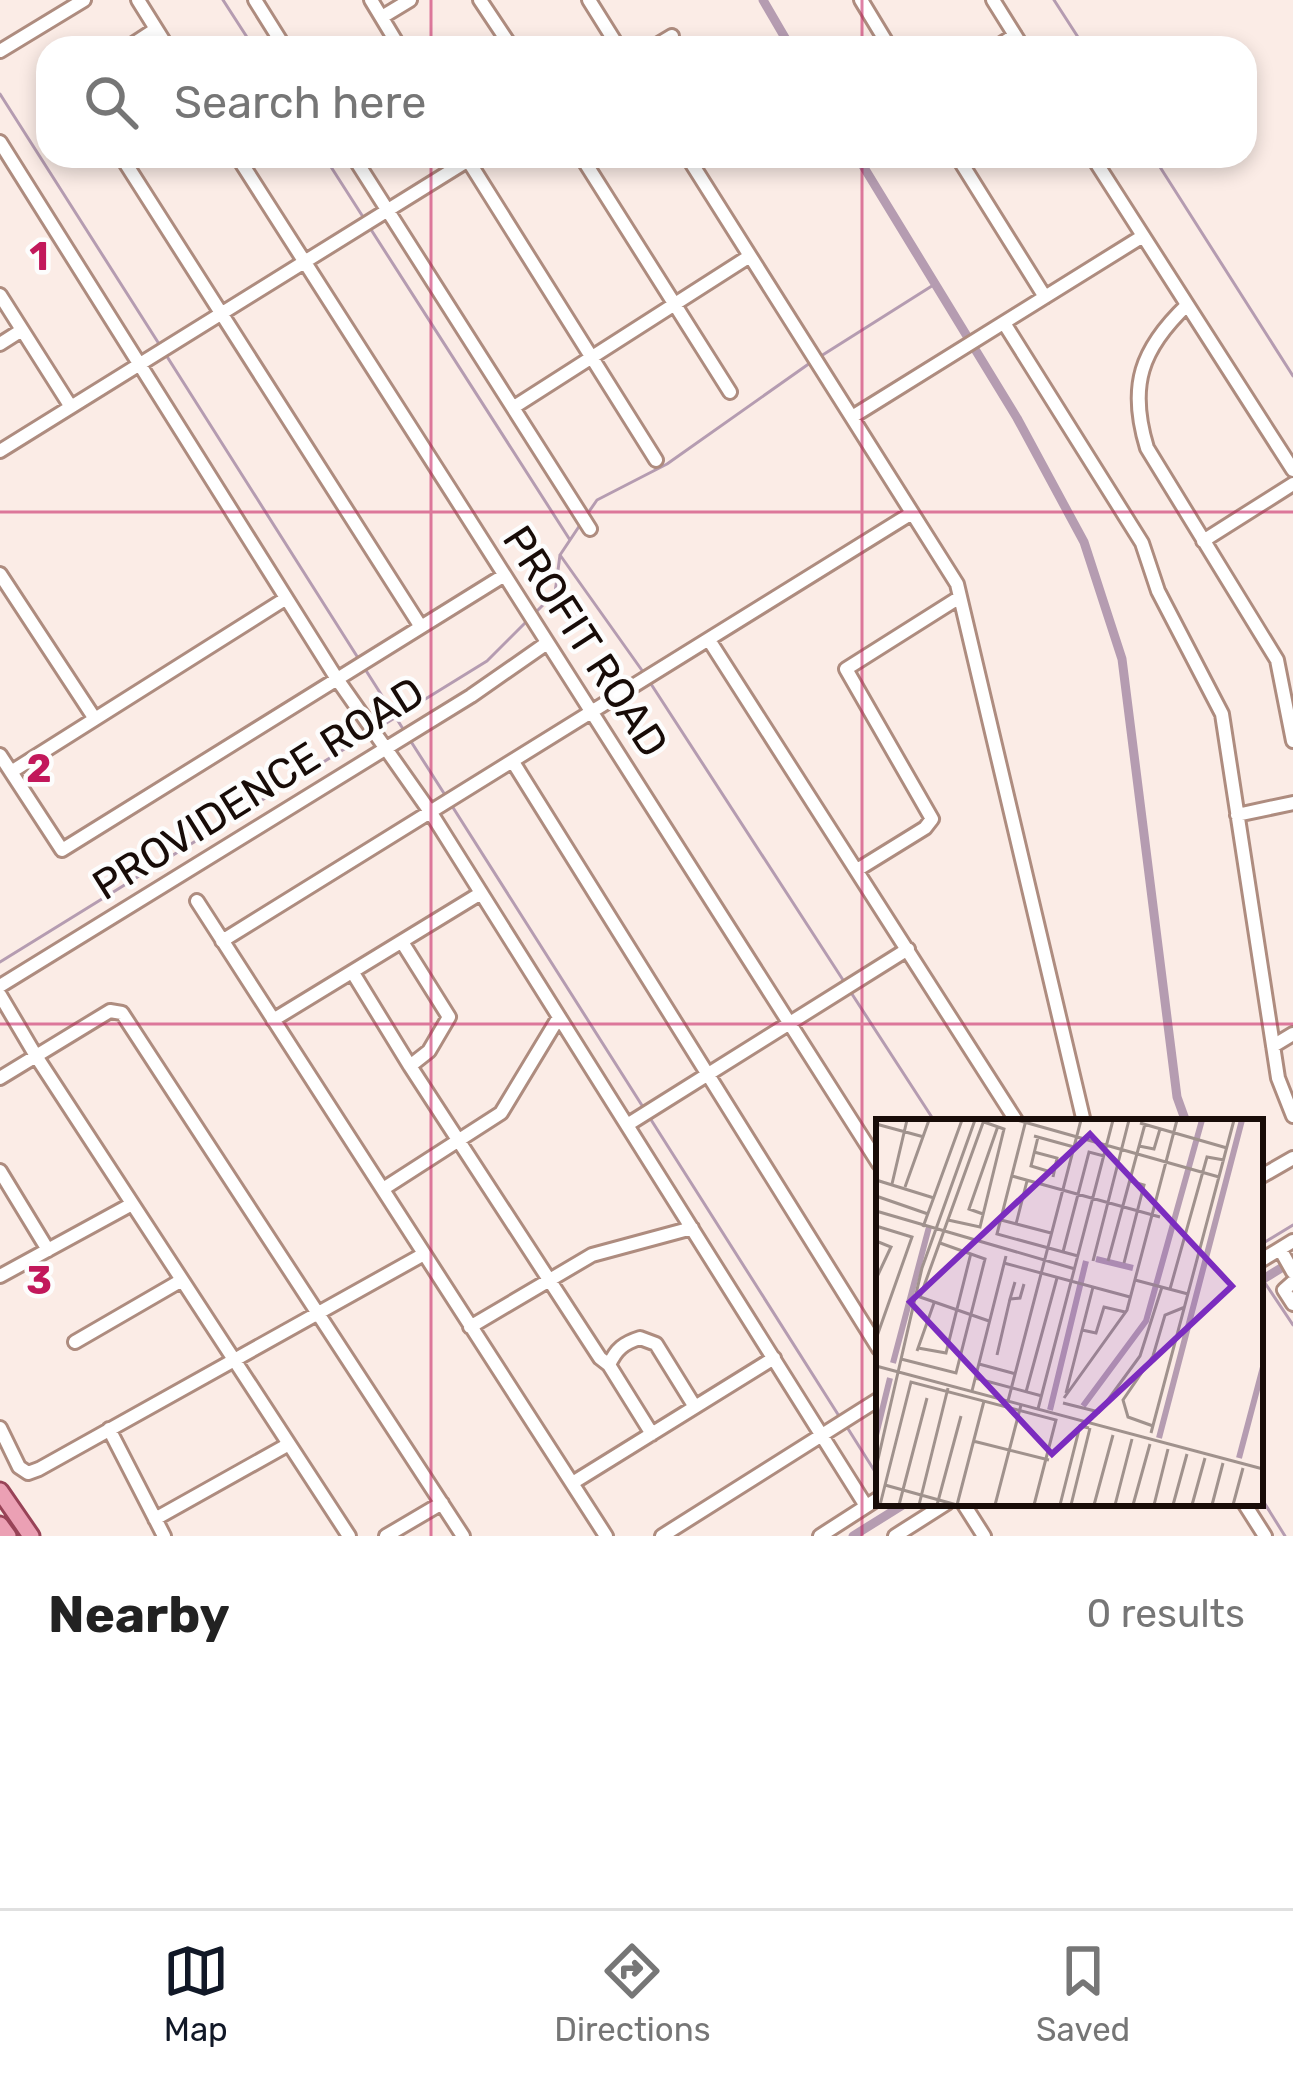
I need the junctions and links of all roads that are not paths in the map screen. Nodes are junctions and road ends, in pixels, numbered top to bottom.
1 (84, 0) edge
2 (138, 0) edge
3 (255, 0) edge
4 (370, 0) edge
5 (410, 0) edge
6 (480, 0) edge
7 (589, 0) edge
8 (861, 0) edge
9 (993, 0) edge
10 (382, 17) junction
11 (156, 29) junction
12 (145, 36) edge
13 (160, 36) edge
14 (278, 36) edge
15 (393, 36) edge
16 (504, 36) edge
17 (612, 36) edge
18 (883, 36) edge
19 (1015, 36) edge
20 (0, 51) edge
21 (0, 142) edge
22 (129, 168) edge
23 (245, 168) edge
24 (360, 168) edge
25 (454, 168) edge
26 (477, 168) edge
27 (588, 168) edge
28 (695, 168) edge
29 (964, 168) edge
30 (1100, 168) edge
31 (388, 212) junction
32 (1143, 236) junction
33 (750, 256) junction
34 (305, 263) junction
35 (0, 295) edge
36 (1045, 297) junction
37 (673, 305) junction
38 (1187, 305) junction
39 (221, 315) junction
40 (1004, 322) junction
41 (22, 330) junction
42 (0, 344) edge
43 (590, 358) junction
44 (139, 364) junction
45 (730, 392) dead end
46 (71, 407) junction
47 (514, 407) junction
48 (852, 417) junction
49 (0, 452) edge
50 (656, 460) dead end
51 (1293, 470) edge
52 (1293, 484) edge
53 (912, 513) junction
54 (590, 529) dead end
55 (1203, 541) junction
56 (0, 574) edge
57 (502, 576) junction
58 (960, 597) junction
59 (285, 599) junction
60 (422, 627) junction
61 (709, 640) junction
62 (547, 643) junction
63 (337, 679) junction
64 (595, 711) junction
65 (95, 719) junction
66 (1293, 741) edge
67 (384, 748) junction
68 (0, 755) edge
69 (513, 762) junction
70 (11, 772) junction
71 (1293, 803) edge
72 (431, 813) junction
73 (1237, 815) junction
74 (857, 870) junction
75 (482, 893) junction
76 (197, 902) dead end
77 (222, 941) junction
78 (402, 942) junction
79 (908, 949) junction
80 (353, 973) junction
81 (0, 991) edge
82 (559, 1017) junction
83 (274, 1021) junction
84 (791, 1024) junction
85 (1293, 1034) edge
86 (1273, 1046) junction
87 (36, 1056) junction
88 (410, 1066) junction
89 (709, 1074) junction
90 (0, 1078) edge
91 (1293, 1116) edge
92 (1015, 1119) edge
93 (1083, 1119) edge
94 (627, 1125) junction
95 (460, 1141) junction
96 (876, 1159) edge
97 (1293, 1159) edge
98 (0, 1171) edge
99 (1263, 1175) edge
100 (382, 1189) junction
101 (132, 1204) junction
102 (692, 1228) junction
103 (48, 1250) junction
104 (424, 1254) junction
105 (1289, 1261) edge
106 (0, 1276) edge
107 (548, 1278) junction
108 (182, 1280) junction
109 (1293, 1304) edge
110 (319, 1314) junction
111 (470, 1327) junction
112 (75, 1342) dead end
113 (876, 1344) edge
114 (774, 1358) junction
115 (236, 1362) junction
116 (609, 1365) junction
117 (876, 1402) edge
118 (694, 1407) junction
119 (0, 1428) edge
120 (109, 1429) junction
121 (652, 1434) junction
122 (821, 1436) junction
123 (290, 1444) junction
124 (574, 1482) junction
125 (0, 1491) edge
126 (442, 1503) junction
127 (873, 1503) edge
128 (942, 1506) edge
129 (965, 1506) edge
130 (1246, 1506) edge
131 (155, 1519) junction
132 (0, 1525) edge
133 (8, 1536) edge
134 (31, 1536) edge
135 (164, 1536) edge
136 (349, 1536) edge
137 (386, 1536) edge
138 (463, 1536) edge
139 (606, 1536) edge
140 (662, 1536) edge
141 (820, 1536) edge
142 (895, 1536) edge
143 (984, 1536) edge
144 (1265, 1536) edge

1 - 20 street
2 - 11 street
3 - 14 street
4 - 10 street
5 - 10 street
6 - 16 street
7 - 17 street
8 - 18 street
9 - 19 street
10 - 15 street
11 - 12 street
11 - 13 street
21 - 44 street
22 - 39 street
23 - 34 street, PROFIT ROAD
24 - 31 street
25 - 31 street
26 - 43 street
27 - 37 street
28 - 33 street
29 - 36 street
30 - 32 street
31 - 34 street
31 - 47 street
32 - 36 street
32 - 38 street
33 - 37 street
33 - 48 street
34 - 39 street
34 - 57 street, PROFIT ROAD
35 - 41 street
36 - 40 street
37 - 43 street
37 - 45 street
38 - 51 street
38 - 55 street
39 - 44 street
39 - 60 street
40 - 48 street
40 - 73 street
41 - 42 street
41 - 46 street
43 - 47 street
43 - 50 street
44 - 46 street
44 - 59 street
46 - 49 street
47 - 54 street
48 - 53 street
52 - 55 street
53 - 58 street
53 - 61 street
55 - 66 street
56 - 65 street
57 - 60 street
57 - 62 street, PROFIT ROAD
58 - 74 street
58 - 93 street
59 - 63 street
59 - 65 street
60 - 63 street
61 - 64 street
61 - 74 street
62 - 64 street, PROFIT ROAD
62 - 67 street, PROVIDENCE ROAD
63 - 67 street
63 - 70 street
64 - 69 street
64 - 84 street, PROFIT ROAD
65 - 70 street
67 - 72 street
67 - 81 street, PROVIDENCE ROAD
68 - 70 street
69 - 72 street
69 - 89 street
71 - 73 street
72 - 75 street
72 - 77 street
73 - 86 street
74 - 79 street
75 - 78 street
75 - 82 street
76 - 77 street
77 - 83 street
78 - 80 street
78 - 88 street
79 - 84 street
79 - 92 street
80 - 83 street
80 - 88 street
81 - 87 street
82 - 94 street
82 - 95 street
83 - 100 street
84 - 89 street
84 - 96 street, PROFIT ROAD
85 - 86 street
86 - 91 street
87 - 90 street
87 - 101 street
87 - 110 street
88 - 95 street
89 - 94 street
89 - 113 street
94 - 102 street
95 - 100 street
95 - 107 street
97 - 99 street
98 - 103 street
100 - 104 street
101 - 103 street
101 - 108 street
102 - 107 street
102 - 114 street
103 - 106 street
104 - 110 street
104 - 111 street
105 - 109 street
107 - 111 street
107 - 116 street
108 - 112 street
108 - 115 street
110 - 115 street
110 - 126 street
111 - 124 street
114 - 118 street
114 - 122 street
115 - 120 street
115 - 123 street
116 - 118 street
116 - 121 street
117 - 122 street
118 - 121 street
119 - 120 street
120 - 131 street
121 - 124 street
122 - 127 street
122 - 140 street
123 - 131 street
123 - 136 street
124 - 139 street
125 - 134 main road
126 - 137 street
126 - 138 street
127 - 141 street
128 - 142 street
129 - 143 street
130 - 144 street
131 - 135 street
132 - 133 main road

